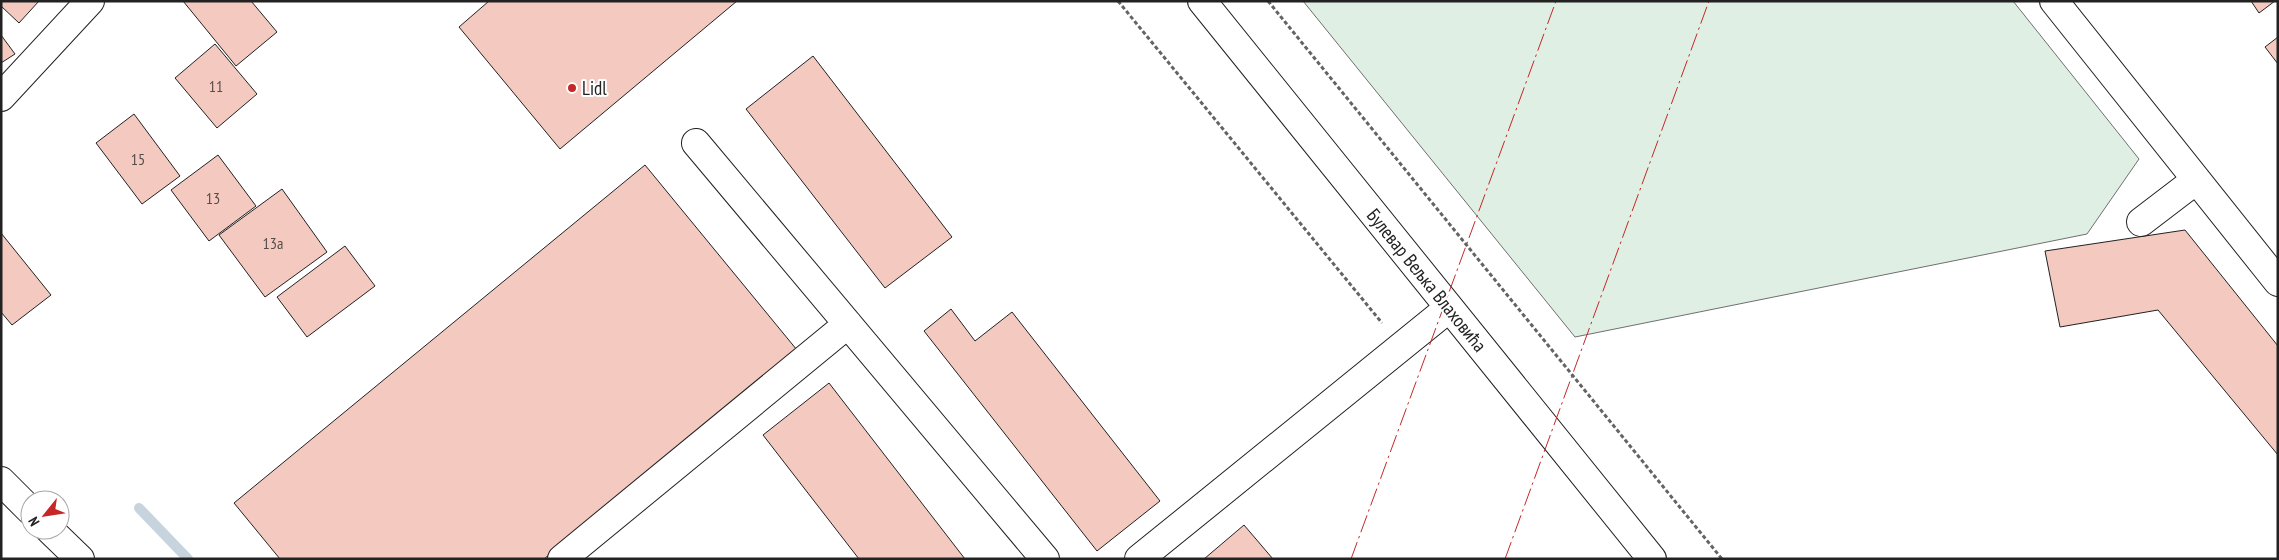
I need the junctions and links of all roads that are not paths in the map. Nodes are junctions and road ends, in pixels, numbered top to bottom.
1 (90, 1) edge
2 (1202, 1) edge
3 (2054, 1) edge
4 (1, 96) edge
5 (696, 143) dead end
6 (2196, 180) junction
7 (2141, 222) dead end
8 (2278, 282) edge
9 (1449, 308) junction
10 (848, 324) junction
11 (1, 481) edge
12 (20, 500) edge
13 (60, 540) edge
14 (75, 554) edge
15 (562, 559) edge
16 (1045, 559) edge
17 (1139, 559) edge
18 (1652, 559) edge

1 - 4 main road
2 - 9 main road, Булевар Вељка Влаховића
3 - 6 main road
5 - 10 main road
6 - 7 main road
6 - 8 main road
9 - 17 main road
9 - 18 main road, Булевар Вељка Влаховића
10 - 15 main road
10 - 16 main road
11 - 12 main road
13 - 14 main road

